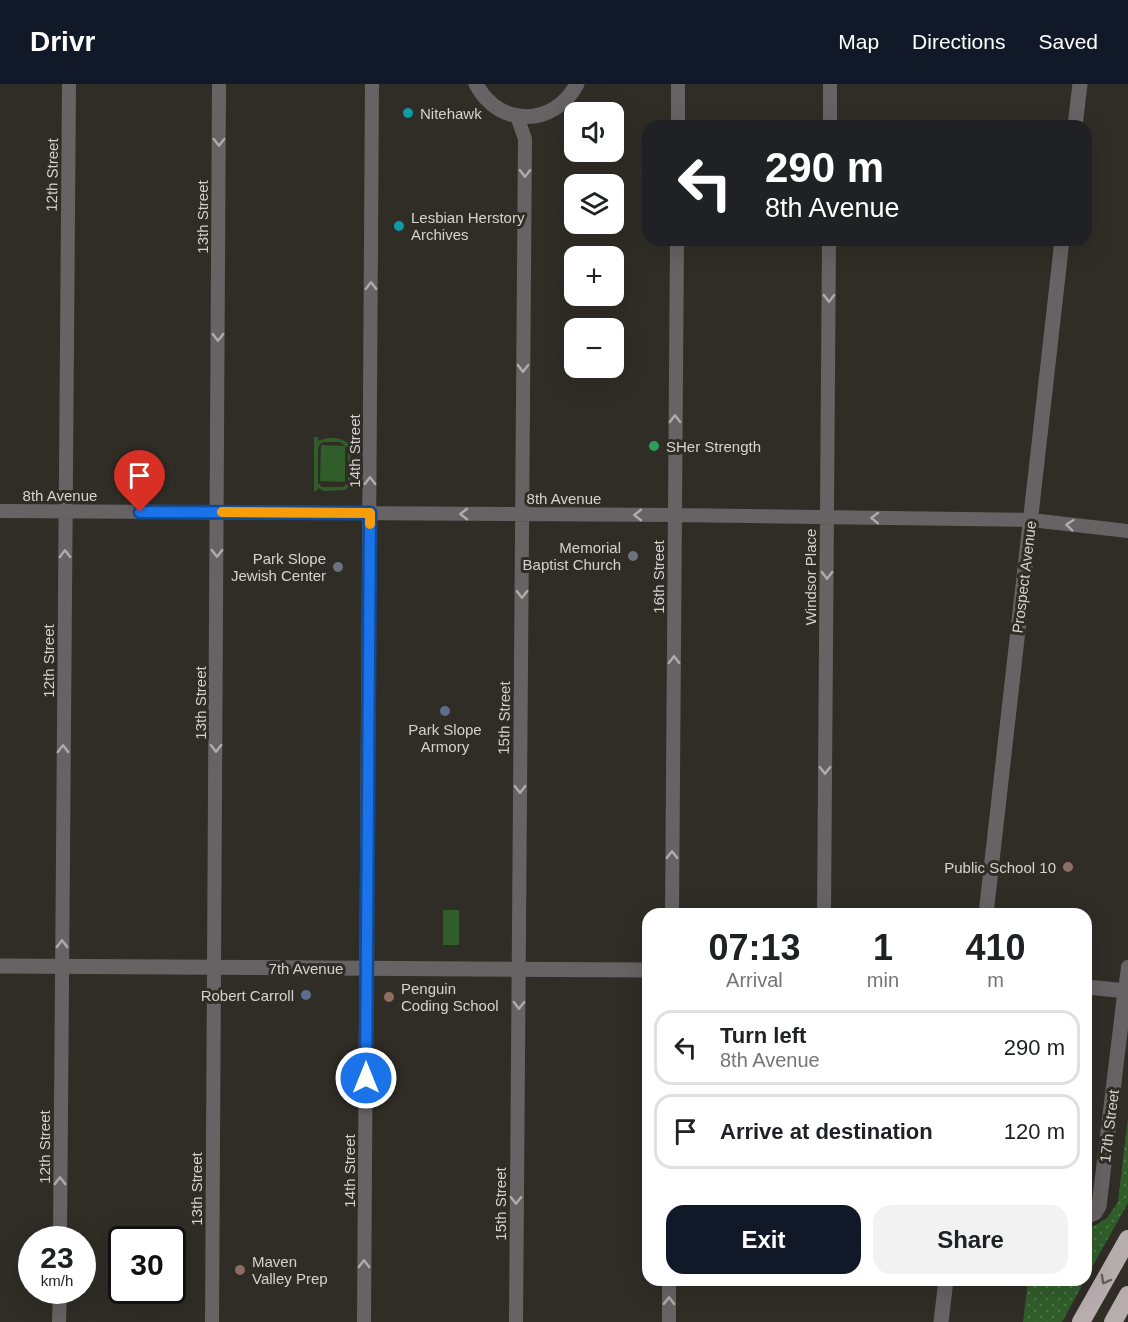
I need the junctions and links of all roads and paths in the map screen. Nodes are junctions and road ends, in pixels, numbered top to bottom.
1 (69, 84) edge
2 (219, 84) edge
3 (372, 84) edge
4 (476, 84) edge
5 (577, 84) edge
6 (678, 84) edge
7 (831, 84) edge
8 (1080, 84) edge
9 (517, 116) junction
10 (678, 120) edge
11 (830, 120) edge
12 (1076, 120) edge
13 (677, 246) edge
14 (829, 246) edge
15 (1061, 246) edge
16 (0, 511) edge
17 (65, 511) junction
18 (218, 512) junction
19 (370, 513) junction
20 (522, 515) junction
21 (675, 515) junction
22 (827, 517) junction
23 (1031, 520) junction
24 (1128, 531) edge
25 (672, 908) edge
26 (824, 908) edge
27 (987, 908) edge
28 (0, 966) edge
29 (62, 966) junction
30 (214, 967) junction
31 (1128, 967) edge
32 (367, 968) junction
33 (519, 969) junction
34 (642, 970) edge
35 (1092, 988) edge
36 (1127, 991) edge
37 (1092, 1213) edge
38 (60, 1226) edge
39 (1128, 1239) edge
40 (669, 1286) edge
41 (945, 1286) edge
42 (1128, 1295) edge
43 (60, 1304) edge
44 (59, 1322) edge
45 (212, 1322) edge
46 (364, 1322) edge
47 (516, 1322) edge
48 (669, 1322) edge
49 (941, 1322) edge
50 (1081, 1322) edge
51 (1113, 1322) edge

1 - 17 street, 12th Street
2 -> 18 street, 13th Street
19 -> 3 street, 14th Street
4 - 9 street
5 - 9 street
6 - 10 street
7 - 11 street
8 - 12 street
9 -> 20 street, 15th Street
21 -> 13 street, 16th Street
14 -> 22 street, Windsor Place
15 - 23 street, Prospect Avenue
16 - 17 street, 8th Avenue
17 - 18 street, 8th Avenue
29 -> 17 street, 12th Street
18 - 19 street, 8th Avenue
18 -> 30 street, 13th Street
20 -> 19 street, 8th Avenue
19 - 32 street, 14th Street
21 -> 20 street, 8th Avenue
20 -> 33 street, 15th Street
21 - 22 street, 8th Avenue
25 -> 21 street, 16th Street
23 -> 22 street, 8th Avenue
22 -> 26 street, Windsor Place
24 -> 23 street, 8th Avenue
23 - 27 street, Prospect Avenue
28 - 29 street, 7th Avenue
29 - 30 street, 7th Avenue
38 -> 29 street, 12th Street
30 - 32 street, 7th Avenue
30 - 45 street, 13th Street
31 - 36 street, 17th Street
32 - 33 street, 7th Avenue
46 -> 32 street, 14th Street
33 - 34 street, 7th Avenue
33 -> 47 street, 15th Street
35 - 36 street
36 - 37 street, 17th Street
39 -> 50 highway
48 -> 40 street
41 - 49 street
42 - 51 highway
43 - 44 street

